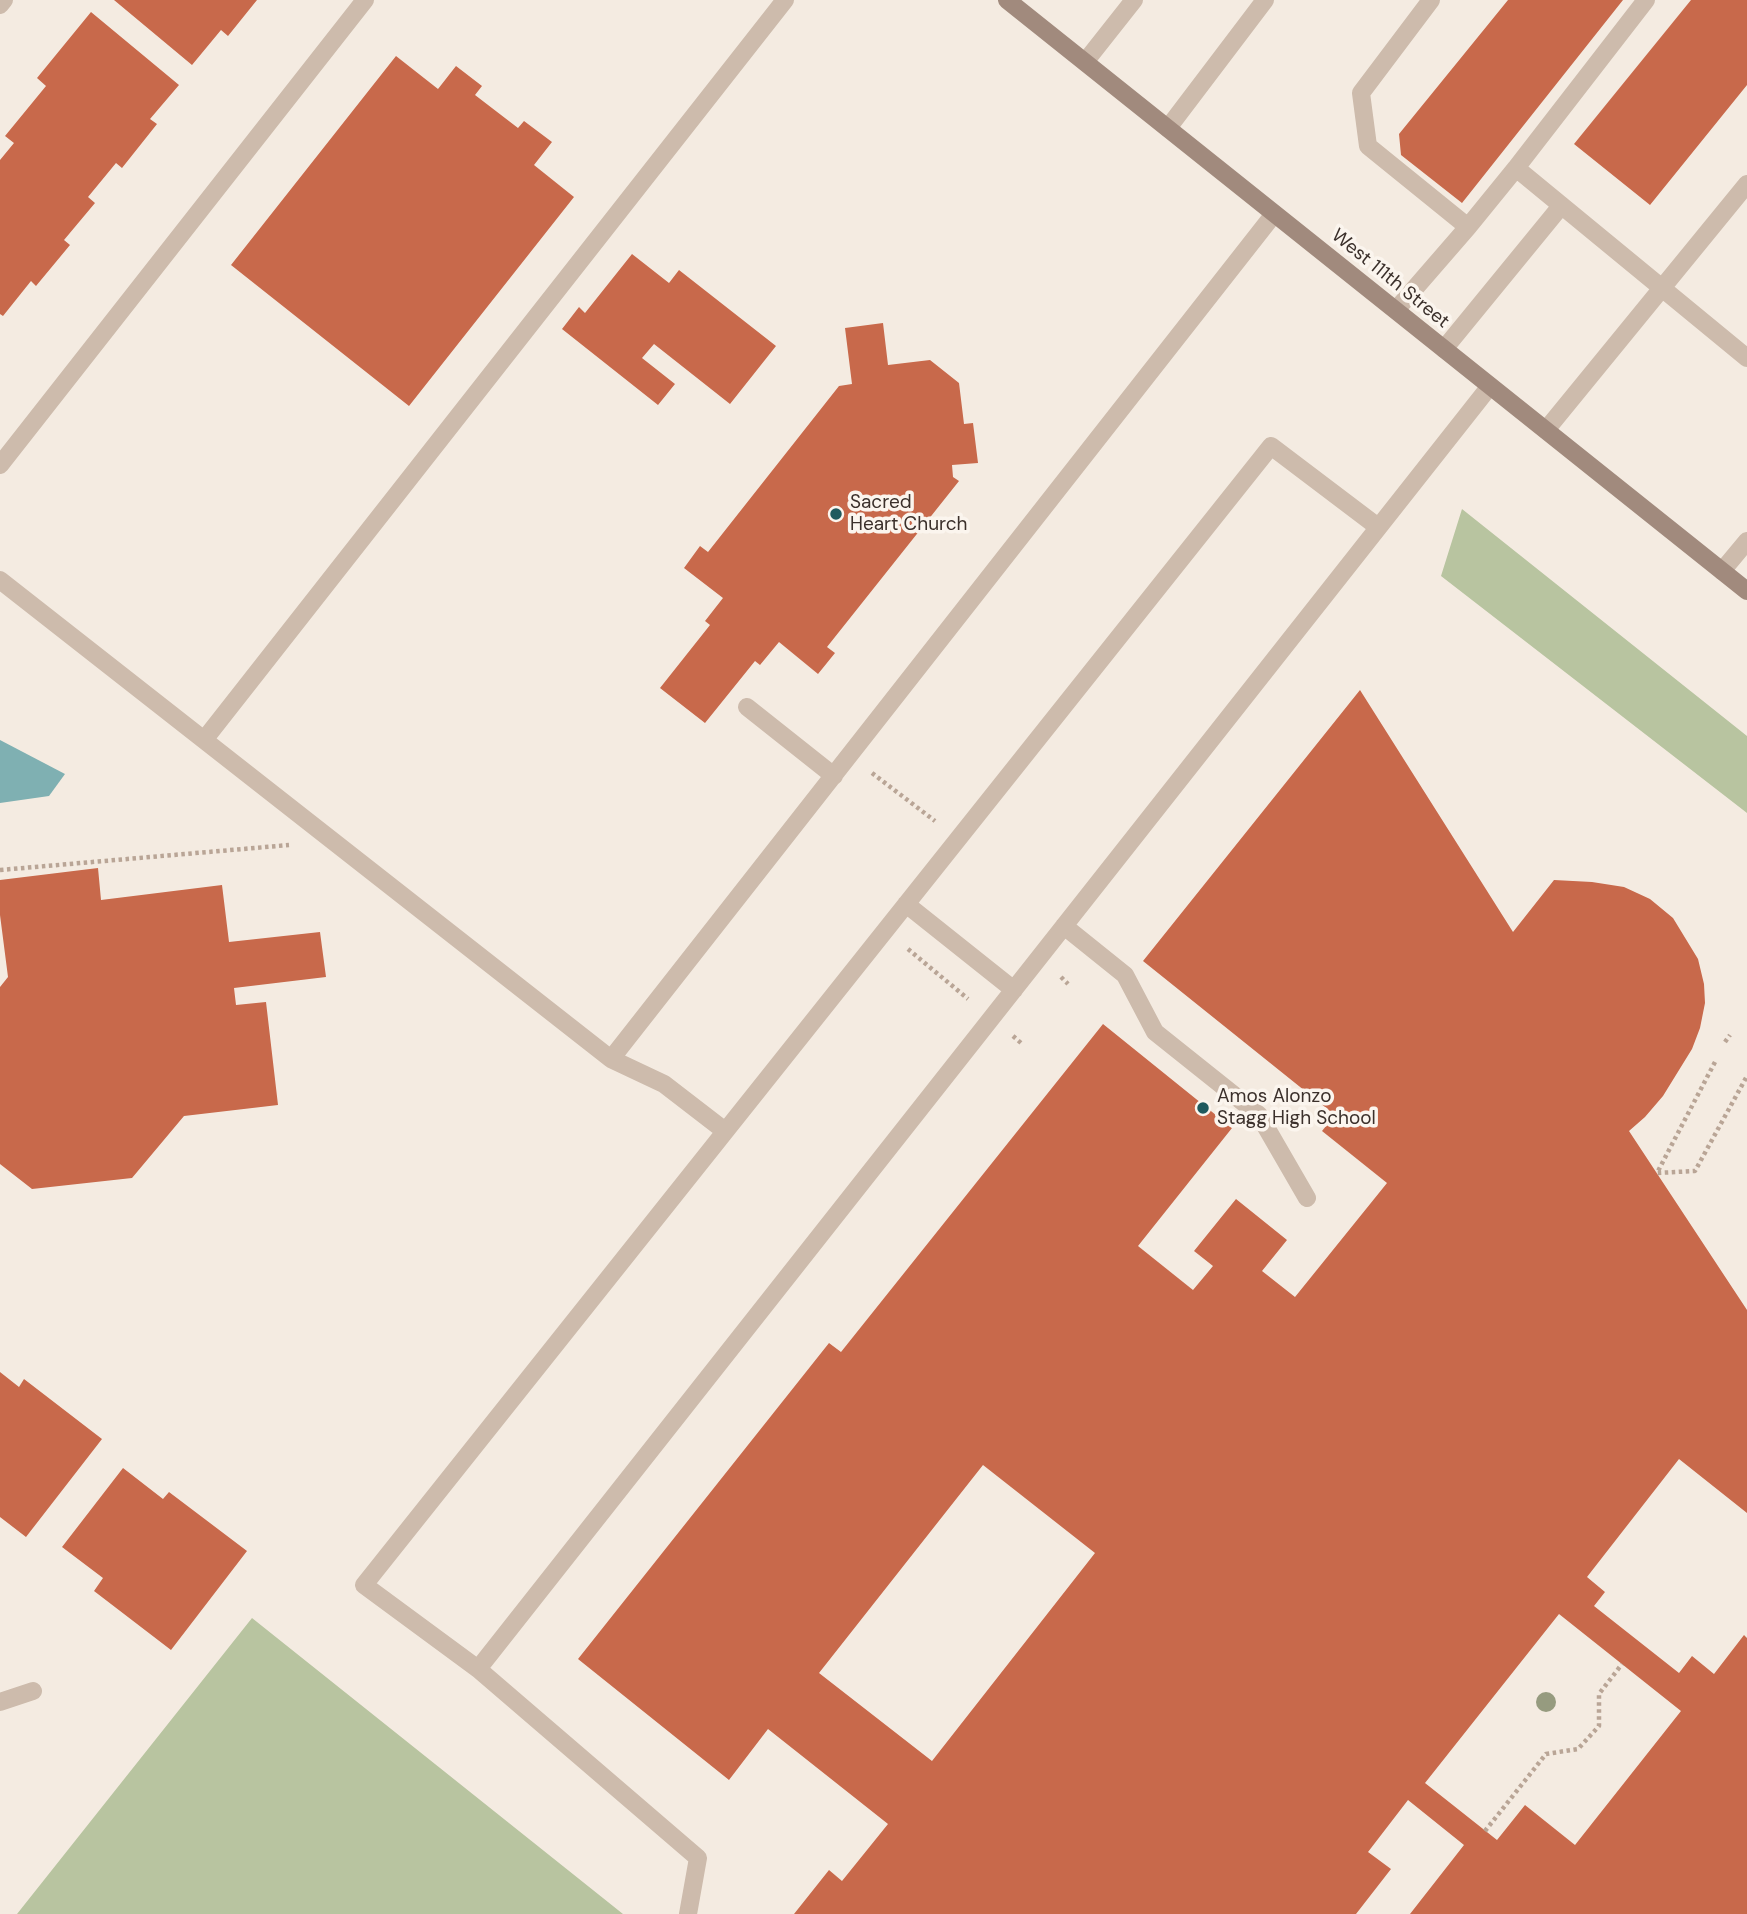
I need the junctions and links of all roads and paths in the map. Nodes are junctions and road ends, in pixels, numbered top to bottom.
1 (4, 0) edge
2 (365, 0) edge
3 (785, 0) edge
4 (1007, 0) edge
5 (1134, 0) edge
6 (1265, 0) edge
7 (1431, 0) edge
8 (1646, 0) edge
9 (0, 5) edge
10 (1084, 62) junction
11 (1167, 128) junction
12 (1516, 167) junction
13 (1747, 184) edge
14 (1561, 206) junction
15 (1274, 214) junction
16 (1468, 227) junction
17 (1662, 288) junction
18 (1396, 310) junction
19 (1444, 349) junction
20 (1747, 358) edge
21 (1490, 386) junction
22 (1546, 430) junction
23 (0, 465) edge
24 (1378, 527) junction
25 (1747, 541) edge
26 (1722, 571) junction
27 (0, 580) edge
28 (1747, 591) edge
29 (747, 707) dead end
30 (204, 740) junction
31 (834, 776) junction
32 (290, 845) dead end
33 (0, 870) edge
34 (906, 904) junction
35 (1064, 926) junction
36 (1014, 990) junction
37 (1730, 1035) dead end
38 (1725, 1042) dead end
39 (611, 1059) junction
40 (1715, 1062) dead end
41 (1747, 1076) edge
42 (726, 1131) junction
43 (1307, 1198) dead end
44 (1622, 1664) dead end
45 (478, 1669) junction
46 (33, 1691) dead end
47 (0, 1702) edge
48 (1485, 1831) dead end
49 (688, 1914) edge

1 - 9 street
2 - 23 street
3 - 30 street
4 - 10 main road, West 111th Street
5 - 10 street
6 - 11 street
7 - 16 street
8 - 12 street
10 - 11 main road, West 111th Street
11 - 15 main road, West 111th Street
12 - 14 street
12 - 16 street
13 - 17 street
14 - 17 street
14 - 19 street
15 - 18 main road, West 111th Street
15 - 31 street
16 - 18 street
17 - 20 street
17 - 22 street
18 - 19 main road, West 111th Street
19 - 21 main road, West 111th Street
21 - 22 main road, West 111th Street
21 - 24 street
22 - 26 main road, West 111th Street
24 - 34 street
24 - 35 street
25 - 26 street
26 - 28 main road, West 111th Street
27 - 30 street
29 - 31 street
30 - 39 street
31 - 39 street
32 - 33 path
34 - 36 street
34 - 42 street
35 - 36 street
35 - 43 street
36 - 45 street
37 - 38 path
39 - 42 street
40 - 41 path
42 - 45 street
44 - 48 path
45 - 49 street
46 - 47 street

